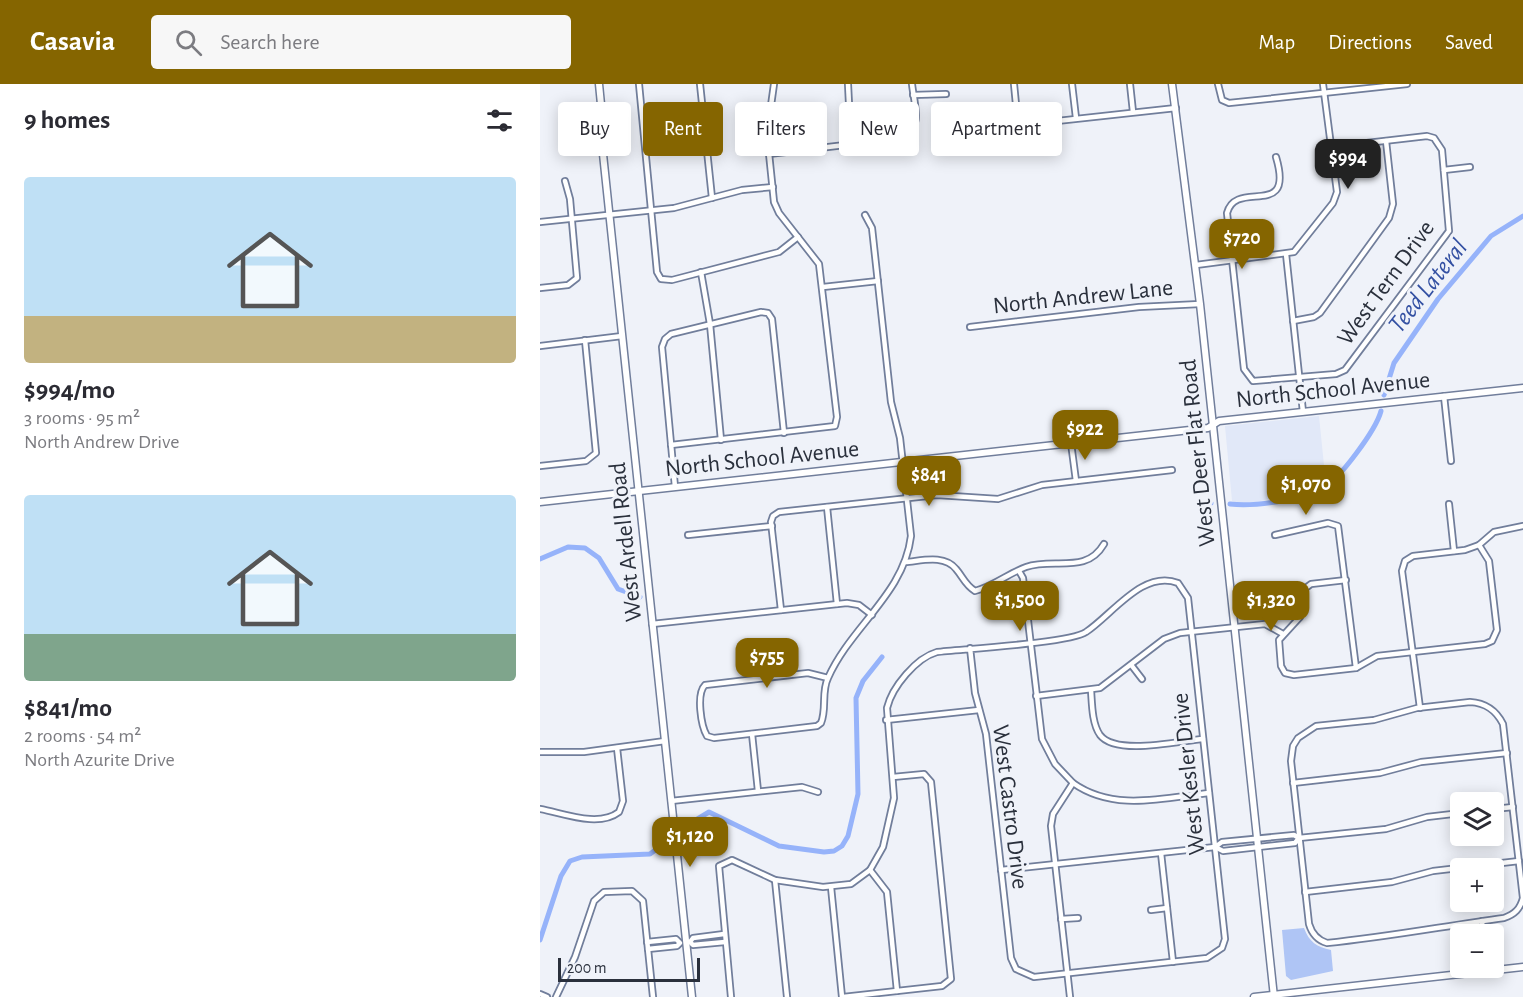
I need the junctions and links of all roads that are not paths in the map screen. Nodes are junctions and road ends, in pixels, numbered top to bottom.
1 (599, 84) edge
2 (639, 84) edge
3 (700, 84) edge
4 (774, 84) edge
5 (848, 84) edge
6 (912, 84) edge
7 (1014, 84) edge
8 (1072, 84) edge
9 (1130, 84) edge
10 (1172, 84) edge
11 (1218, 84) edge
12 (1323, 84) edge
13 (1407, 84) edge
14 (1377, 86) edge
15 (1326, 93) junction
16 (946, 94) dead end
17 (913, 95) junction
18 (771, 102) edge
19 (849, 102) edge
20 (914, 102) edge
21 (1016, 102) edge
22 (1176, 108) junction
23 (1133, 112) junction
24 (1076, 118) junction
25 (1062, 120) edge
26 (1386, 141) junction
27 (1332, 147) junction
28 (769, 156) edge
29 (1276, 157) dead end
30 (1470, 167) dead end
31 (1444, 170) junction
32 (565, 181) dead end
33 (772, 187) junction
34 (712, 198) junction
35 (650, 211) junction
36 (609, 215) junction
37 (865, 215) dead end
38 (572, 219) junction
39 (540, 222) edge
40 (798, 237) junction
41 (1286, 254) junction
42 (1232, 260) junction
43 (1196, 265) junction
44 (701, 272) junction
45 (878, 281) junction
46 (823, 287) junction
47 (540, 288) edge
48 (1200, 304) junction
49 (1293, 321) junction
50 (710, 324) junction
51 (970, 327) dead end
52 (622, 336) junction
53 (585, 340) junction
54 (540, 345) edge
55 (1300, 378) junction
56 (1523, 388) edge
57 (1444, 396) junction
58 (1303, 412) junction
59 (1214, 424) junction
60 (784, 433) junction
61 (721, 440) junction
62 (1071, 443) junction
63 (671, 445) junction
64 (1451, 461) dead end
65 (903, 462) junction
66 (540, 466) edge
67 (1172, 470) dead end
68 (1076, 481) junction
69 (675, 487) junction
70 (638, 491) junction
71 (906, 498) junction
72 (540, 502) edge
73 (1449, 504) dead end
74 (827, 507) junction
75 (772, 526) junction
76 (1523, 526) edge
77 (688, 535) dead end
78 (1275, 535) dead end
79 (1104, 544) dead end
80 (1479, 545) junction
81 (1454, 551) junction
82 (905, 562) junction
83 (1019, 571) junction
84 (1346, 580) junction
85 (837, 604) junction
86 (781, 610) junction
87 (872, 615) junction
88 (652, 624) junction
89 (1234, 627) junction
90 (1191, 631) junction
91 (1283, 634) junction
92 (1030, 642) junction
93 (970, 648) junction
94 (1414, 651) junction
95 (1132, 666) junction
96 (1356, 668) junction
97 (828, 678) junction
98 (1142, 679) dead end
99 (1091, 690) junction
100 (1036, 696) junction
101 (1420, 708) junction
102 (979, 710) junction
103 (886, 720) junction
104 (752, 734) junction
105 (1203, 739) junction
106 (665, 741) junction
107 (617, 748) junction
108 (540, 752) edge
109 (1507, 753) junction
110 (893, 777) junction
111 (1073, 783) junction
112 (1293, 783) junction
113 (758, 791) junction
114 (818, 792) dead end
115 (1209, 793) junction
116 (671, 801) junction
117 (1513, 807) junction
118 (1504, 808) edge
119 (540, 809) edge
120 (1450, 814) edge
121 (1299, 838) junction
122 (1257, 839) junction
123 (1215, 847) junction
124 (1258, 847) junction
125 (1161, 853) junction
126 (1519, 861) junction
127 (1055, 864) junction
128 (870, 870) junction
129 (1001, 870) junction
130 (775, 880) junction
131 (831, 887) junction
132 (1305, 892) junction
133 (1167, 908) junction
134 (1151, 910) dead end
135 (1078, 918) dead end
136 (1061, 919) junction
137 (1482, 921) junction
138 (1482, 924) edge
139 (724, 934) junction
140 (647, 942) junction
141 (685, 942) junction
142 (725, 942) junction
143 (648, 950) junction
144 (1173, 962) junction
145 (1523, 967) edge
146 (1504, 968) edge
147 (1067, 973) junction
148 (1450, 974) edge
149 (897, 991) junction
150 (540, 994) edge
151 (1274, 996) edge
152 (547, 997) edge
153 (556, 997) edge
154 (653, 997) edge
155 (692, 997) edge
156 (731, 997) edge
157 (787, 997) edge
158 (843, 997) edge
159 (1070, 997) edge
160 (1254, 997) edge

1 - 36 street, West Ardell Road
2 - 35 street
3 - 34 street
4 - 18 street
5 - 19 street
6 - 17 street
7 - 21 street
8 - 24 street
9 - 23 street
10 - 22 street, West Deer Flat Road
11 - 15 street
12 - 15 street
13 - 14 street
14 - 15 street
15 - 27 street
16 - 17 street
17 - 20 street
22 - 23 street
22 - 43 street, West Deer Flat Road
23 - 24 street
24 - 25 street
26 - 27 street
26 - 31 street, West Tern Drive
26 - 49 street
27 - 41 street
28 - 33 street
29 - 42 street
30 - 31 street
31 - 55 street, West Tern Drive
32 - 38 street
33 - 34 street
33 - 40 street
34 - 35 street
35 - 36 street
35 - 44 street
36 - 38 street
36 - 52 street, West Ardell Road
37 - 45 street
38 - 39 street
38 - 47 street
40 - 44 street
40 - 46 street
41 - 42 street
41 - 49 street
42 - 43 street
42 - 55 street
43 - 48 street, West Deer Flat Road
44 - 50 street
45 - 46 street
45 - 65 street
46 - 60 street
48 - 51 street, North Andrew Lane
48 - 59 street, West Deer Flat Road
49 - 55 street
50 - 60 street
50 - 61 street
50 - 63 street
52 - 53 street
52 - 70 street, West Ardell Road
53 - 54 street
53 - 66 street
55 - 58 street
56 - 57 street, North School Avenue
57 - 58 street, North School Avenue
57 - 64 street
58 - 59 street, North School Avenue
59 - 62 street, North School Avenue
59 - 89 street, West Deer Flat Road
60 - 61 street
61 - 63 street
62 - 65 street, North School Avenue
62 - 68 street
63 - 69 street
65 - 69 street, North School Avenue
65 - 71 street
67 - 68 street
68 - 71 street
69 - 70 street, North School Avenue
70 - 72 street, North School Avenue
70 - 88 street, West Ardell Road
71 - 74 street
71 - 82 street
73 - 81 street
74 - 75 street
74 - 85 street
75 - 77 street
75 - 86 street
76 - 80 street
78 - 84 street
79 - 83 street
80 - 81 street
80 - 94 street
81 - 94 street
82 - 83 street
82 - 87 street
83 - 92 street
84 - 91 street
84 - 96 street
85 - 86 street
85 - 87 street
86 - 88 street
87 - 97 street
88 - 106 street, West Ardell Road
89 - 90 street
89 - 91 street
89 - 122 street, West Deer Flat Road
90 - 92 street, West Kesler Drive
90 - 95 street
90 - 105 street, West Kesler Drive
91 - 96 street
92 - 93 street
92 - 100 street
93 - 102 street, West Castro Drive
93 - 103 street
94 - 96 street
94 - 101 street
95 - 98 street
95 - 99 street
97 - 104 street
97 - 104 street
99 - 100 street
99 - 105 street
100 - 111 street
101 - 109 street
101 - 112 street
102 - 103 street
102 - 129 street, West Castro Drive
103 - 110 street
104 - 113 street
105 - 115 street, West Kesler Drive
106 - 107 street
106 - 116 street, West Ardell Road
107 - 108 street
107 - 119 street
109 - 112 street
109 - 117 street
110 - 128 street
110 - 149 street
111 - 115 street
111 - 127 street
112 - 121 street
113 - 114 street
113 - 116 street
115 - 123 street, West Kesler Drive
116 - 141 street, West Ardell Road
117 - 118 street
117 - 126 street
120 - 121 street
121 - 122 street
121 - 124 street
121 - 132 street
122 - 123 street
122 - 124 street, West Deer Flat Road
123 - 124 street
123 - 125 street
123 - 144 street, West Kesler Drive
124 - 151 street, West Deer Flat Road
125 - 127 street
125 - 133 street
126 - 132 street
126 - 137 street
127 - 129 street
127 - 136 street
128 - 131 street
128 - 149 street
129 - 147 street, West Castro Drive
130 - 131 street
130 - 139 street
130 - 157 street
131 - 158 street
132 - 137 street
133 - 134 street
133 - 144 street
135 - 136 street
136 - 147 street
137 - 138 street
139 - 141 street
139 - 142 street
140 - 141 street
140 - 143 street
140 - 153 street
141 - 142 street
141 - 143 street
141 - 155 street, West Ardell Road
142 - 156 street
143 - 154 street
144 - 147 street
145 - 146 street
147 - 159 street
148 - 151 street
149 - 158 street
150 - 152 street
151 - 160 street

